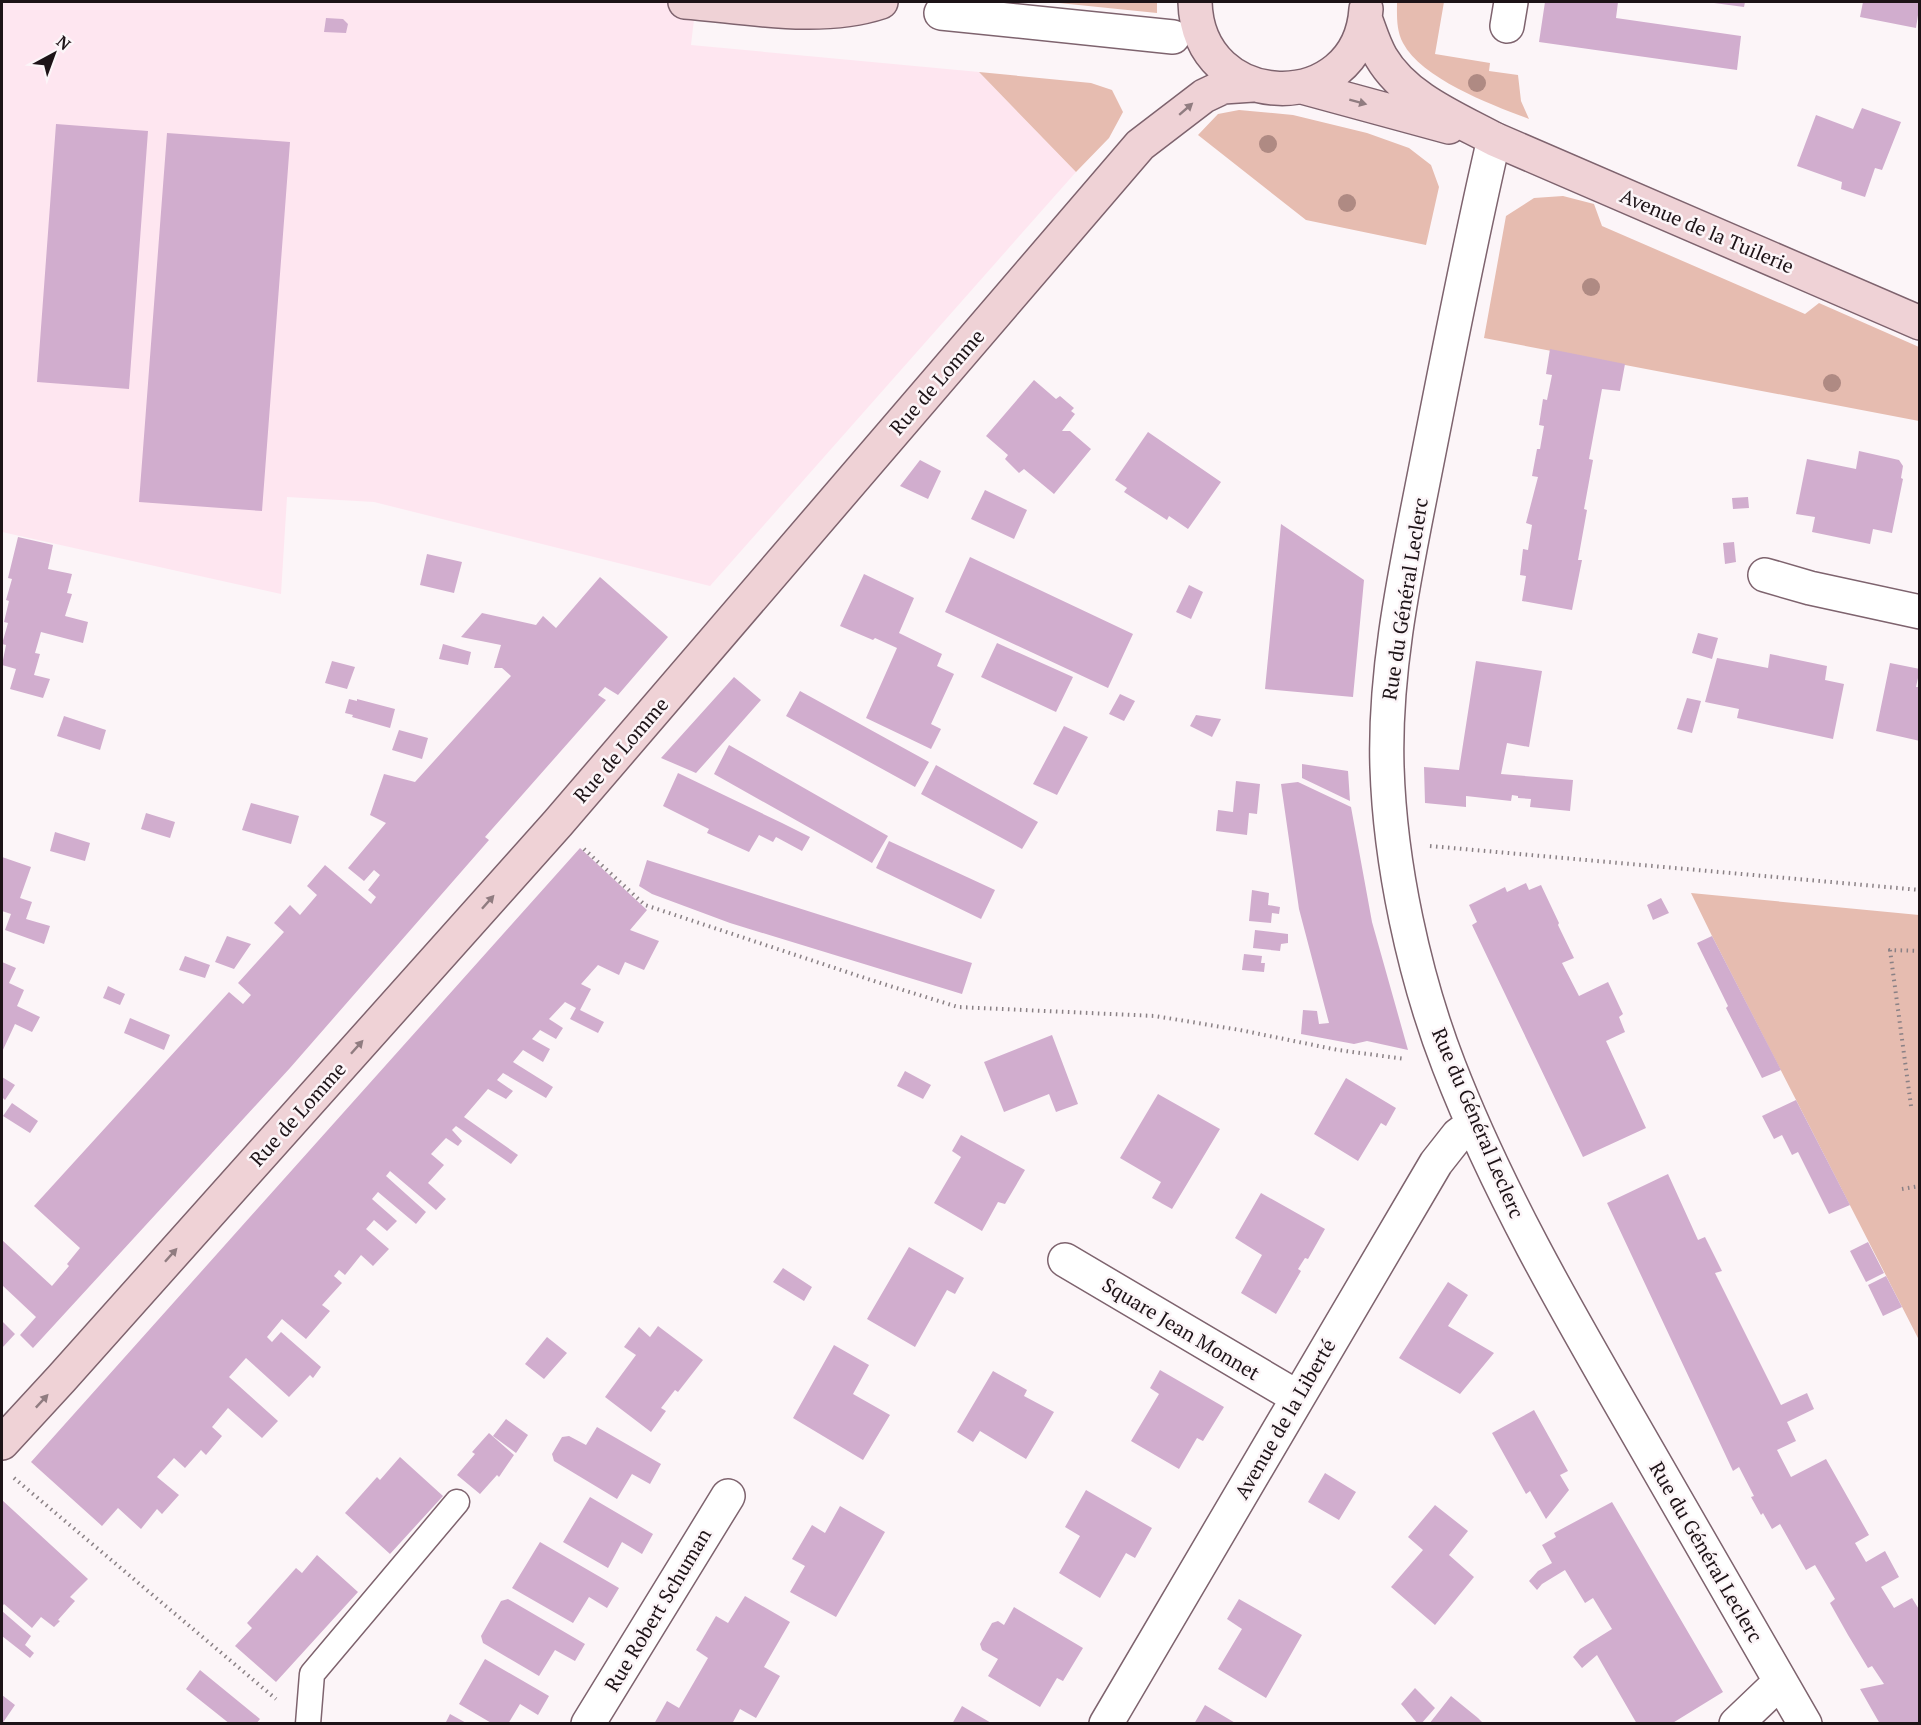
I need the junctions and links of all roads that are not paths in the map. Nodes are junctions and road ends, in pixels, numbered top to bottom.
1 (685, 2) edge
2 (881, 2) edge
3 (1194, 4) edge
4 (1366, 10) edge
5 (941, 13) dead end
6 (1173, 37) dead end
7 (1253, 85) junction
8 (1302, 87) junction
9 (1494, 139) junction
10 (1920, 323) edge
11 (1764, 575) dead end
12 (1920, 612) edge
13 (1473, 1124) junction
14 (1065, 1260) dead end
15 (1297, 1397) junction
16 (2, 1443) edge
17 (728, 1496) dead end
18 (457, 1502) dead end
19 (1780, 1682) junction
20 (308, 1724) edge
21 (588, 1724) edge
22 (1106, 1724) edge
23 (1736, 1724) edge
24 (1805, 1724) edge

1 - 2 main road
3 - 7 main road
4 - 8 main road
4 - 9 main road, Avenue de la Tuilerie
5 - 6 street
7 - 8 main road
16 -> 7 main road, Rue de Lomme
8 -> 9 main road, Avenue de la Tuilerie
9 - 10 main road, Avenue de la Tuilerie
9 - 13 street, Rue du Général Leclerc
11 - 12 street
13 - 15 street, Avenue de la Liberté
13 - 19 street, Rue du Général Leclerc
14 - 15 street, Square Jean Monnet
15 - 22 street, Avenue de la Liberté
17 - 21 street, Rue Robert Schuman
18 - 20 lane
19 - 23 street
19 - 24 street, Rue du Général Leclerc

